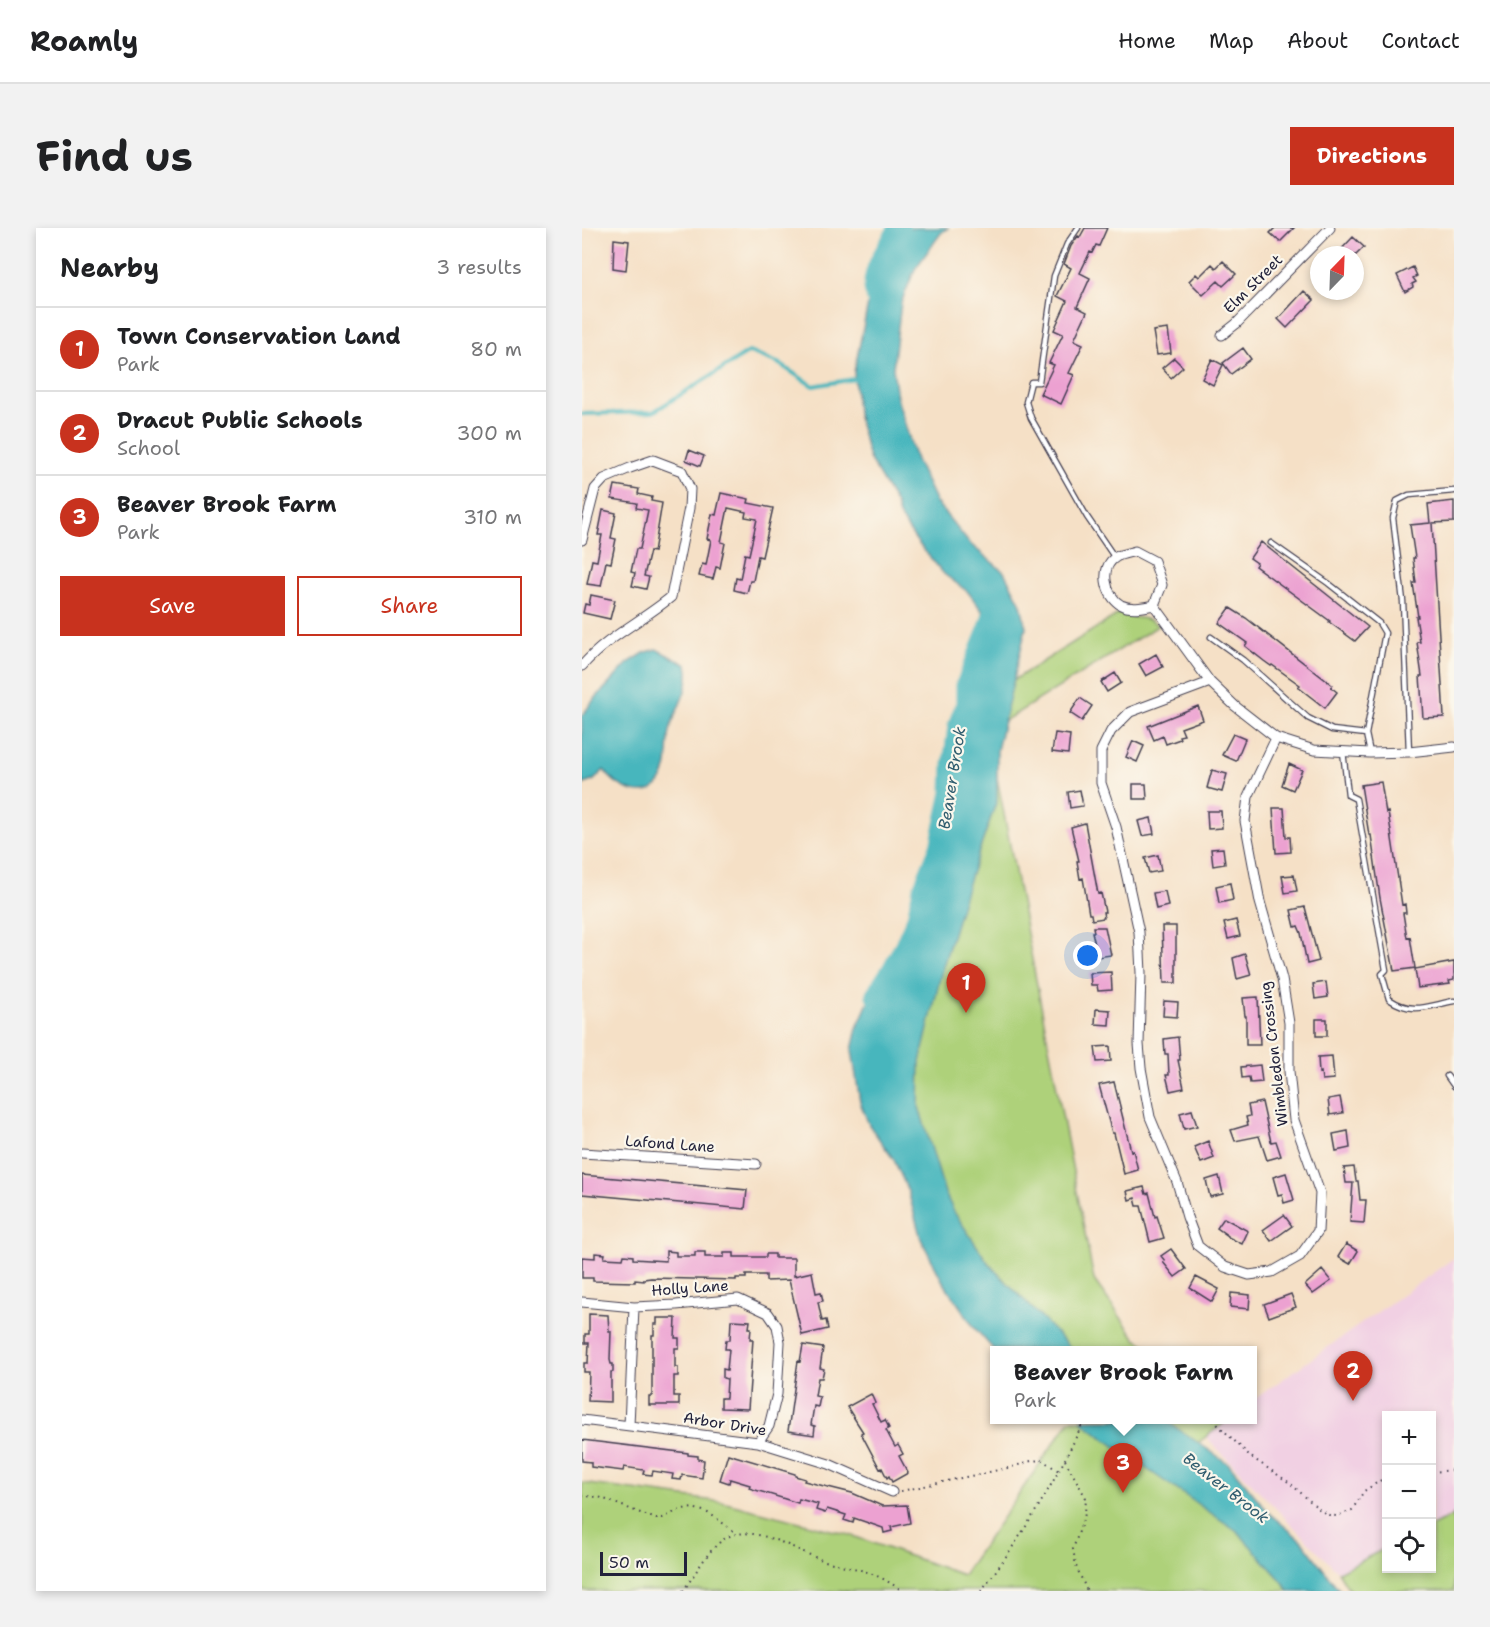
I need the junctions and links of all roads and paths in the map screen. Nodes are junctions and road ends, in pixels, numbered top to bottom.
1 (1078, 228) edge
2 (1330, 228) edge
3 (1222, 335) dead end
4 (1454, 491) edge
5 (582, 540) edge
6 (1271, 543) dead end
7 (1115, 558) junction
8 (1154, 605) junction
9 (1211, 637) dead end
10 (582, 666) edge
11 (1210, 682) junction
12 (1366, 734) junction
13 (1276, 738) junction
14 (1454, 747) edge
15 (1343, 751) junction
16 (1409, 752) junction
17 (1370, 753) junction
18 (1454, 1001) edge
19 (1447, 1076) dead end
20 (1454, 1086) edge
21 (582, 1153) edge
22 (756, 1164) dead end
23 (582, 1302) edge
24 (634, 1306) junction
25 (582, 1420) edge
26 (1082, 1424) edge
27 (1218, 1424) edge
28 (629, 1426) junction
29 (758, 1442) junction
30 (1065, 1460) junction
31 (1454, 1470) edge
32 (1059, 1471) junction
33 (1436, 1472) edge
34 (1382, 1479) edge
35 (892, 1492) joint
36 (582, 1496) edge
37 (736, 1534) junction
38 (682, 1591) edge
39 (903, 1591) edge
40 (981, 1591) edge
41 (1087, 1591) edge

1 - 7 lane
2 - 3 street, Elm Street
4 - 16 lane
5 - 10 street
6 - 12 lane
7 - 8 street
7 - 8 street
8 - 11 street
9 - 12 lane
11 - 13 street
11 - 13 street, Wimbledon Crossing
12 - 17 lane
13 - 15 street
14 - 16 street
15 - 17 street
15 - 18 lane
16 - 17 street
19 - 20 lane
21 - 22 street, Lafond Lane
23 - 24 street, Holly Lane
24 - 28 street
24 - 29 street, Holly Lane
25 - 28 street, Arbor Drive
26 - 30 path
27 - 34 path
28 - 29 street, Arbor Drive
29 - 35 street, Arbor Drive
30 - 32 path
30 - 41 path
31 - 33 path
32 - 35 path
32 - 40 path
36 - 37 path
37 - 38 path
37 - 39 path

